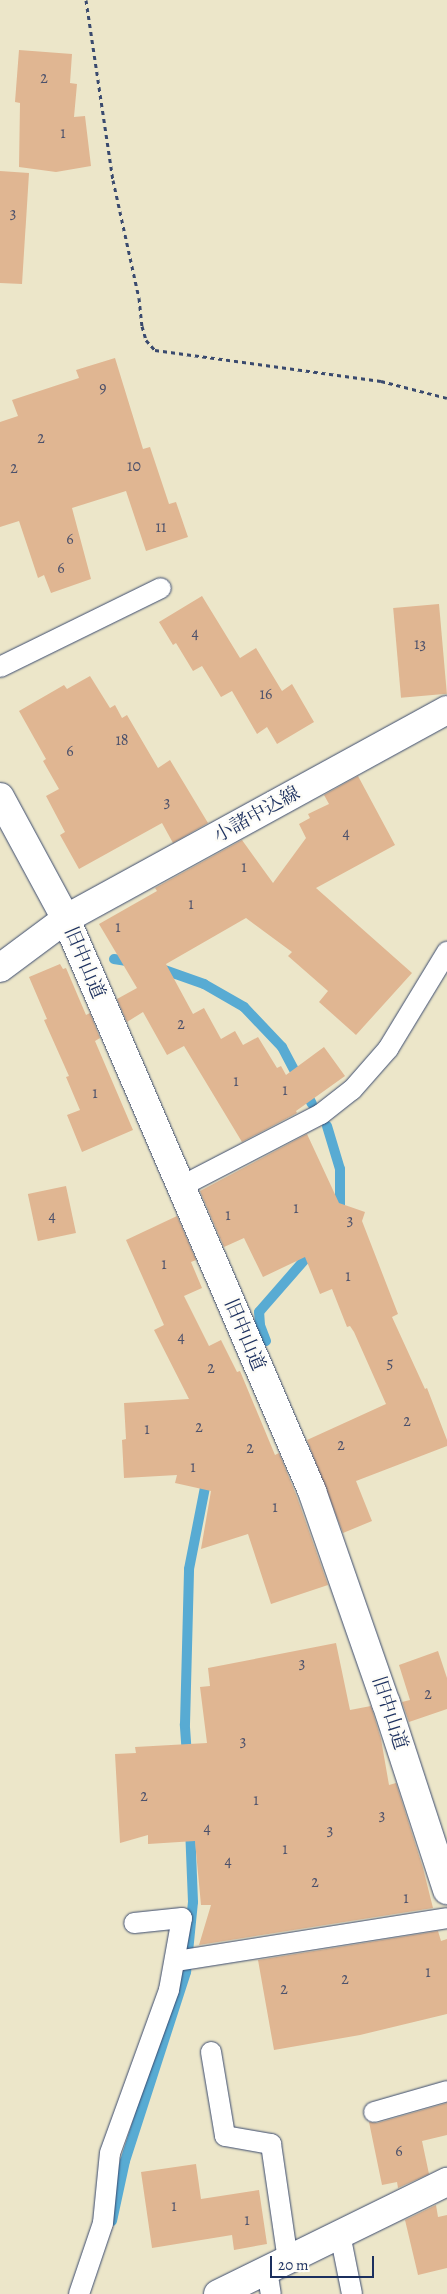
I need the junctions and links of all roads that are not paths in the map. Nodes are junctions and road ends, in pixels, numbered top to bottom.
1 (162, 588) dead end
2 (0, 667) edge
3 (447, 710) edge
4 (0, 797) edge
5 (66, 919) junction
6 (447, 952) edge
7 (0, 968) edge
8 (180, 1187) junction
9 (441, 1858) edge
10 (447, 1890) edge
11 (447, 1918) edge
12 (134, 1923) dead end
13 (176, 1961) junction
14 (211, 2052) dead end
15 (447, 2091) edge
16 (374, 2112) dead end
17 (447, 2182) edge
18 (340, 2234) junction
19 (275, 2274) edge
20 (79, 2294) edge
21 (218, 2294) edge
22 (352, 2294) edge

1 - 2 lane
3 - 5 main road, 小諸中込線
4 - 5 main road, 旧中山道
5 - 7 main road, 小諸中込線
5 - 8 main road, 旧中山道
6 - 8 lane
8 - 9 main road, 旧中山道
9 - 10 main road, 旧中山道
11 - 13 lane
12 - 13 lane
13 - 20 lane
14 - 19 lane
15 - 16 lane
17 - 18 main road
18 - 19 main road
18 - 22 lane
19 - 21 main road

